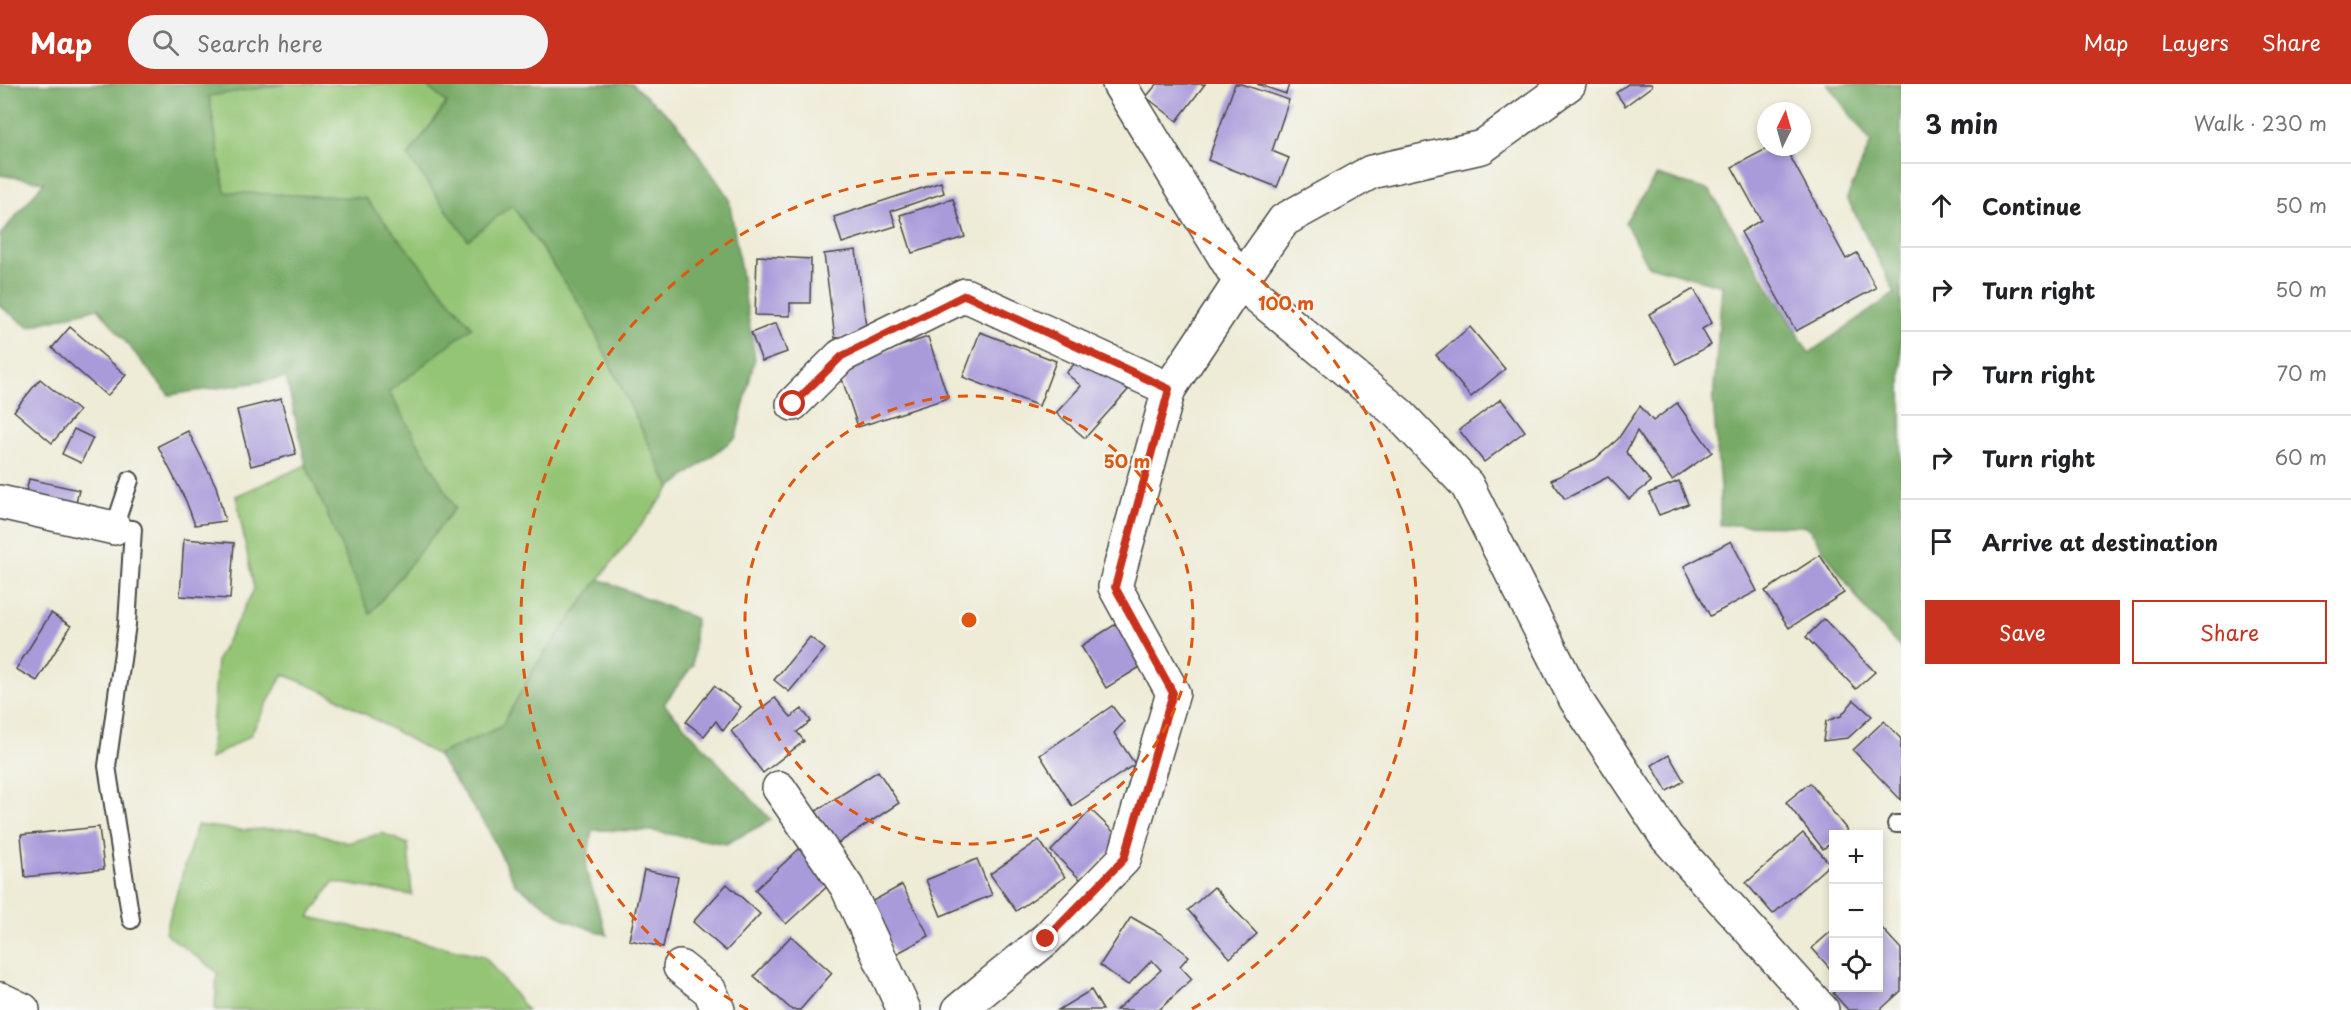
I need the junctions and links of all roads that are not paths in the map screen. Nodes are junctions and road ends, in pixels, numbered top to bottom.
1 (1119, 84) edge
2 (1569, 84) edge
3 (1240, 282) junction
4 (1169, 389) junction
5 (793, 404) dead end
6 (130, 480) dead end
7 (0, 502) edge
8 (114, 528) junction
9 (779, 788) dead end
10 (131, 920) dead end
11 (680, 967) dead end
12 (0, 999) edge
13 (23, 1010) edge
14 (718, 1010) edge
15 (904, 1010) edge
16 (959, 1010) edge
17 (1822, 1010) edge

1 - 3 street
2 - 3 street
3 - 4 street
3 - 17 street
4 - 5 street
4 - 16 street
6 - 8 lane
7 - 8 street
8 - 10 lane
9 - 15 street
11 - 14 street
12 - 13 street

